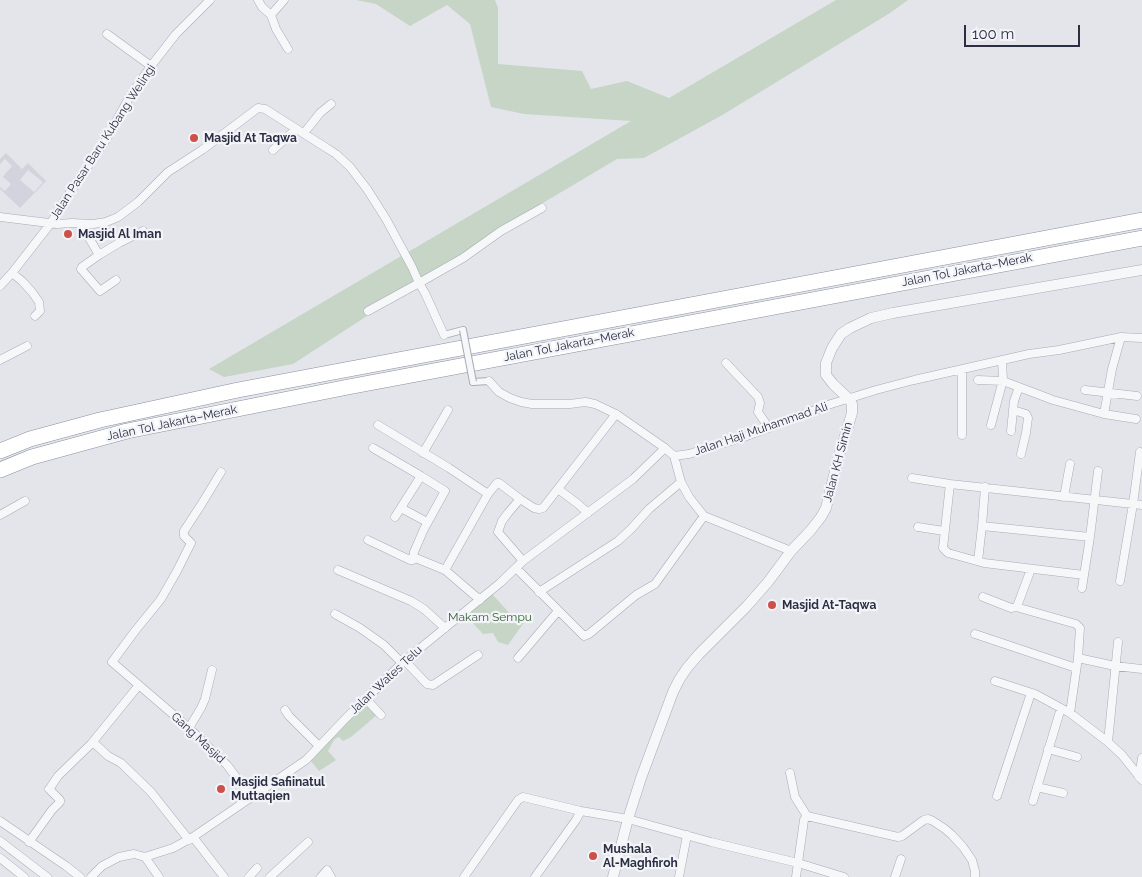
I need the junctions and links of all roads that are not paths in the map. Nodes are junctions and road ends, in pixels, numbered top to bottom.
1 (210, 0) edge
2 (258, 0) edge
3 (284, 0) edge
4 (271, 15) junction
5 (107, 34) dead end
6 (288, 49) dead end
7 (151, 66) junction
8 (330, 104) dead end
9 (296, 129) junction
10 (304, 133) junction
11 (274, 150) dead end
12 (542, 208) dead end
13 (0, 217) edge
14 (1142, 220) edge
15 (51, 224) junction
16 (81, 224) junction
17 (143, 231) dead end
18 (1142, 238) edge
19 (99, 255) junction
20 (1142, 270) edge
21 (12, 273) junction
22 (116, 280) dead end
23 (419, 283) junction
24 (0, 286) edge
25 (368, 310) dead end
26 (35, 316) dead end
27 (444, 334) joint
28 (1121, 337) junction
29 (1142, 338) edge
30 (27, 346) dead end
31 (0, 360) edge
32 (1002, 360) junction
33 (726, 363) dead end
34 (962, 370) junction
35 (978, 380) dead end
36 (489, 381) joint
37 (1003, 381) junction
38 (1019, 387) junction
39 (1085, 390) dead end
40 (1108, 393) junction
41 (1137, 396) dead end
42 (849, 399) junction
43 (448, 410) dead end
44 (1014, 410) junction
45 (616, 414) junction
46 (1104, 414) junction
47 (1136, 419) dead end
48 (991, 425) dead end
49 (378, 426) dead end
50 (769, 428) junction
51 (1011, 431) dead end
52 (962, 435) dead end
53 (373, 448) dead end
54 (665, 448) junction
55 (0, 451) edge
56 (1140, 452) dead end
57 (423, 453) junction
58 (1021, 454) dead end
59 (674, 456) junction
60 (1070, 464) dead end
61 (0, 470) edge
62 (1098, 471) dead end
63 (221, 472) dead end
64 (421, 476) junction
65 (912, 478) dead end
66 (680, 482) junction
67 (950, 484) junction
68 (985, 487) junction
69 (558, 489) junction
70 (488, 494) junction
71 (1064, 497) junction
72 (520, 499) junction
73 (1094, 500) junction
74 (25, 501) dead end
75 (1133, 504) junction
76 (1142, 505) edge
77 (401, 508) junction
78 (588, 513) junction
79 (0, 515) edge
80 (704, 516) junction
81 (395, 518) dead end
82 (427, 522) junction
83 (982, 526) junction
84 (918, 527) dead end
85 (944, 531) junction
86 (1090, 537) junction
87 (368, 540) dead end
88 (791, 551) junction
89 (415, 559) junction
90 (523, 561) junction
91 (978, 561) junction
92 (516, 568) junction
93 (1031, 569) junction
94 (338, 570) dead end
95 (445, 570) junction
96 (1084, 575) junction
97 (1120, 581) dead end
98 (1082, 588) dead end
99 (539, 592) junction
100 (983, 598) dead end
101 (480, 600) junction
102 (1016, 607) junction
103 (558, 611) junction
104 (334, 614) dead end
105 (445, 628) junction
106 (975, 634) dead end
107 (1118, 642) dead end
108 (478, 655) dead end
109 (518, 658) dead end
110 (1078, 658) junction
111 (404, 662) junction
112 (1115, 666) junction
113 (1076, 668) junction
114 (1142, 669) edge
115 (212, 670) dead end
116 (995, 681) dead end
117 (139, 685) junction
118 (1031, 693) junction
119 (366, 699) junction
120 (1061, 708) junction
121 (285, 710) dead end
122 (1070, 713) junction
123 (381, 715) dead end
124 (189, 728) junction
125 (1108, 742) junction
126 (92, 743) junction
127 (319, 746) junction
128 (1048, 749) junction
129 (1077, 757) dead end
130 (1142, 758) edge
131 (790, 773) dead end
132 (1140, 778) edge
133 (1037, 787) junction
134 (1063, 793) dead end
135 (997, 796) dead end
136 (251, 797) junction
137 (1033, 801) dead end
138 (581, 810) junction
139 (807, 816) junction
140 (0, 820) edge
141 (628, 820) junction
142 (687, 835) junction
143 (191, 838) junction
144 (0, 841) edge
145 (30, 842) junction
146 (308, 842) dead end
147 (145, 857) junction
148 (0, 858) edge
149 (901, 859) dead end
150 (798, 863) junction
151 (257, 868) dead end
152 (24, 877) edge
153 (48, 877) edge
154 (80, 877) edge
155 (91, 877) edge
156 (159, 877) edge
157 (224, 877) edge
158 (249, 877) edge
159 (270, 877) edge
160 (321, 877) edge
161 (332, 877) edge
162 (464, 877) edge
163 (535, 877) edge
164 (613, 877) edge
165 (679, 877) edge
166 (796, 877) edge
167 (844, 877) edge
168 (895, 877) edge
169 (975, 877) edge

1 - 7 street, Jalan Pasar Baru Kubang Welingi
2 - 4 street
3 - 4 street
4 - 6 street
5 - 7 street
7 - 15 street, Jalan Pasar Baru Kubang Welingi
8 - 10 street
9 - 10 street
9 - 11 street
9 - 16 street
10 - 23 street
12 - 23 street
13 - 15 street
14 - 55 highway, Jalan Tol Jakarta–Merak
15 - 16 street
15 - 21 street, Jalan Pasar Baru Kubang Welingi
16 - 19 street
17 - 19 street
18 - 61 highway, Jalan Tol Jakarta–Merak
19 - 22 street
20 - 42 street
21 - 24 street, Jalan Pasar Baru Kubang Welingi
21 - 26 street
23 - 25 street
23 - 27 street
27 - 36 street, bridge
28 - 29 street, Jalan Haji Muhammad Ali
28 - 32 street, Jalan Haji Muhammad Ali
28 - 40 street
30 - 31 street
32 - 34 street, Jalan Haji Muhammad Ali
32 - 37 street
33 - 50 street
34 - 42 street, Jalan Haji Muhammad Ali
34 - 52 street
35 - 37 street
36 - 45 street
37 - 38 street
37 - 48 street
38 - 44 street
38 - 46 street
39 - 40 street
40 - 41 street
40 - 46 street
42 - 50 street, Jalan Haji Muhammad Ali
42 - 88 street, Jalan KH Simin
43 - 57 street
44 - 51 street
44 - 58 street
45 - 54 street
45 - 69 street
46 - 47 street
49 - 57 street
50 - 59 street, Jalan Haji Muhammad Ali
53 - 64 street
54 - 59 street
54 - 78 street, Jalan Wates Telu
56 - 75 street
57 - 70 street
59 - 66 street
60 - 71 street
62 - 73 street
63 - 117 street, Gang Masjid
64 - 77 street
64 - 82 street
65 - 67 street
66 - 80 street
66 - 99 street
67 - 68 street
67 - 85 street
68 - 71 street
68 - 83 street
69 - 72 street
69 - 78 street
70 - 72 street
70 - 95 street
71 - 73 street
72 - 90 street
73 - 75 street
73 - 86 street
74 - 79 street
75 - 76 street
75 - 97 street
77 - 81 street
77 - 82 street
78 - 90 street, Jalan Wates Telu
80 - 88 street
80 - 103 street
82 - 89 street
83 - 86 street
83 - 91 street
84 - 85 street
85 - 91 street
86 - 96 street
87 - 89 street
88 - 141 street, Jalan KH Simin
89 - 95 street
90 - 92 street, Jalan Wates Telu
91 - 93 street
92 - 99 street
92 - 101 street, Jalan Wates Telu
93 - 96 street
93 - 102 street
94 - 105 street
95 - 101 street
96 - 98 street
99 - 103 street
100 - 102 street
101 - 105 street, Jalan Wates Telu
102 - 110 street
103 - 109 street
104 - 111 street
105 - 111 street, Jalan Wates Telu
106 - 113 street
107 - 112 street
108 - 111 street
110 - 112 street
110 - 113 street
111 - 119 street, Jalan Wates Telu
112 - 114 street
112 - 125 street
113 - 122 street
115 - 124 street
116 - 118 street
117 - 124 street, Gang Masjid
117 - 126 street
118 - 120 street
118 - 135 street
119 - 123 street
119 - 127 street, Jalan Wates Telu
120 - 122 street
120 - 128 street
121 - 127 street
122 - 125 street
124 - 136 street, Gang Masjid
125 - 132 street
126 - 143 street
126 - 145 street
127 - 136 street, Jalan Wates Telu
128 - 129 street
128 - 133 street
130 - 132 street
131 - 139 street
133 - 134 street
133 - 137 street
136 - 143 street, Jalan Wates Telu
138 - 141 street
138 - 162 street
138 - 163 street
139 - 150 street
139 - 169 street
140 - 145 street
141 - 142 street
141 - 164 street, Jalan KH Simin
142 - 150 street
142 - 165 street
143 - 147 street, Jalan Wates Telu
143 - 157 street
144 - 153 street
145 - 154 street
146 - 159 street
147 - 155 street, Jalan Wates Telu
147 - 156 street
148 - 152 street
149 - 168 street
150 - 166 street
150 - 167 street
151 - 158 street
160 - 161 street

